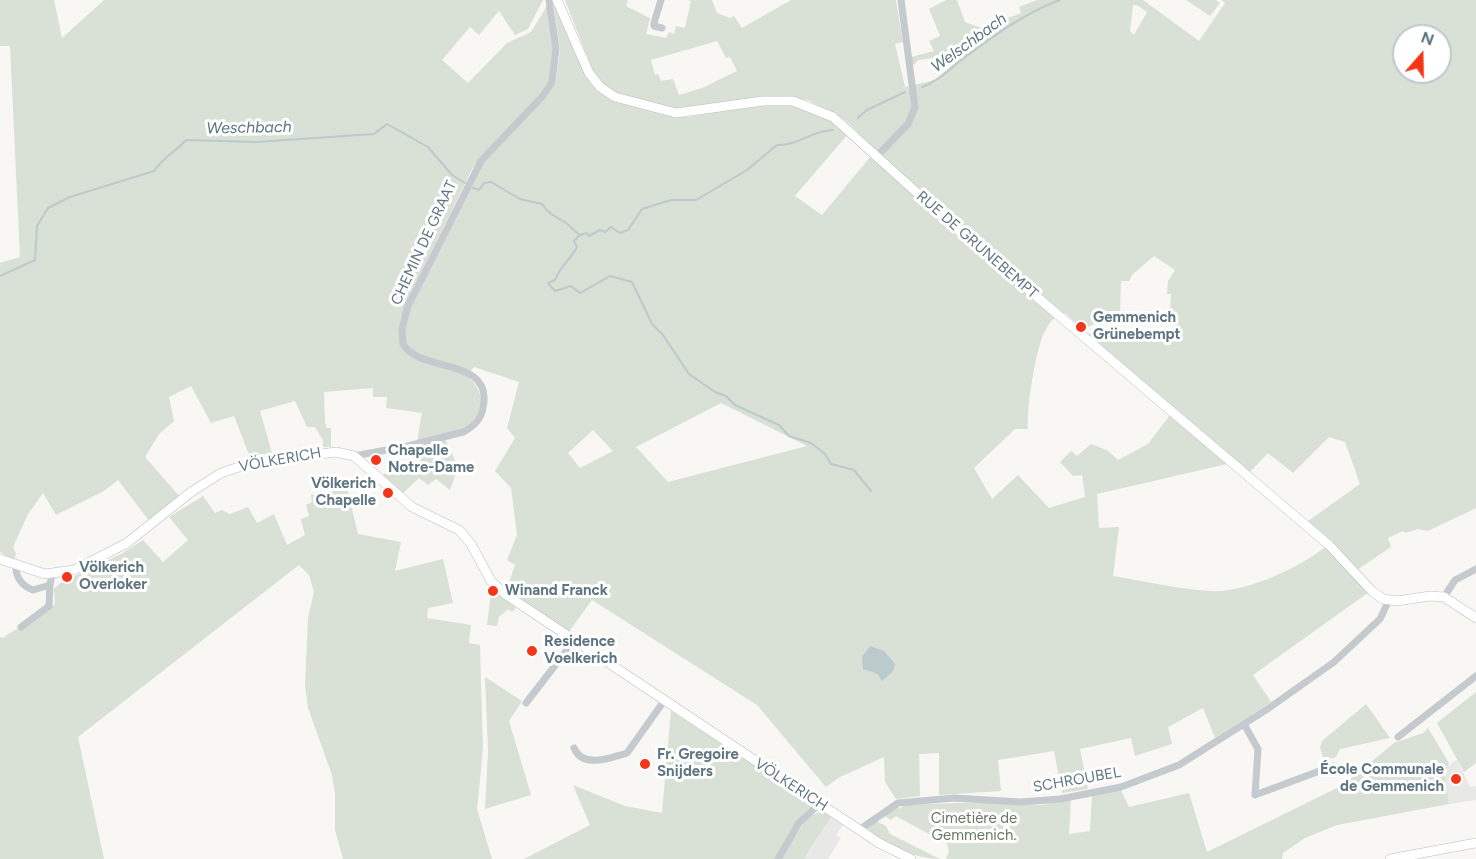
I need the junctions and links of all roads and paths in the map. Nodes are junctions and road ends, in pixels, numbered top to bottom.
1 (549, 0) edge
2 (557, 0) edge
3 (661, 0) edge
4 (901, 0) edge
5 (662, 28) dead end
6 (877, 156) junction
7 (354, 456) junction
8 (0, 559) edge
9 (16, 565) junction
10 (1476, 569) edge
11 (52, 574) junction
12 (50, 585) junction
13 (1444, 597) junction
14 (1389, 600) junction
15 (1476, 618) edge
16 (21, 627) dead end
17 (574, 641) junction
18 (1476, 676) edge
19 (664, 700) junction
20 (526, 703) dead end
21 (1244, 723) junction
22 (1398, 737) dead end
23 (574, 748) dead end
24 (1333, 766) dead end
25 (819, 804) junction
26 (859, 830) junction
27 (1476, 843) edge
28 (778, 859) edge
29 (911, 859) edge
30 (1390, 859) edge

1 - 7 street, CHEMIN DE GRAAT
2 - 6 main road, RUE DE GRUNEBEMPT
3 - 5 street
4 - 6 street
6 - 14 main road, RUE DE GRUNEBEMPT
7 - 11 main road, VÖLKERICH
7 - 17 main road, VÖLKERICH
8 - 9 main road, VÖLKERICH
9 - 11 main road, VÖLKERICH
9 - 12 street
10 - 13 street
11 - 12 street
12 - 16 street
13 - 14 main road
13 - 15 main road
14 - 21 street, SCHROUBEL
17 - 19 main road, VÖLKERICH
17 - 20 street
18 - 22 street
19 - 23 street
19 - 25 main road, VÖLKERICH
21 - 24 street
21 - 26 street, SCHROUBEL
25 - 26 main road, VÖLKERICH
25 - 28 street
26 - 29 main road, VÖLKERICH
27 - 30 main road

